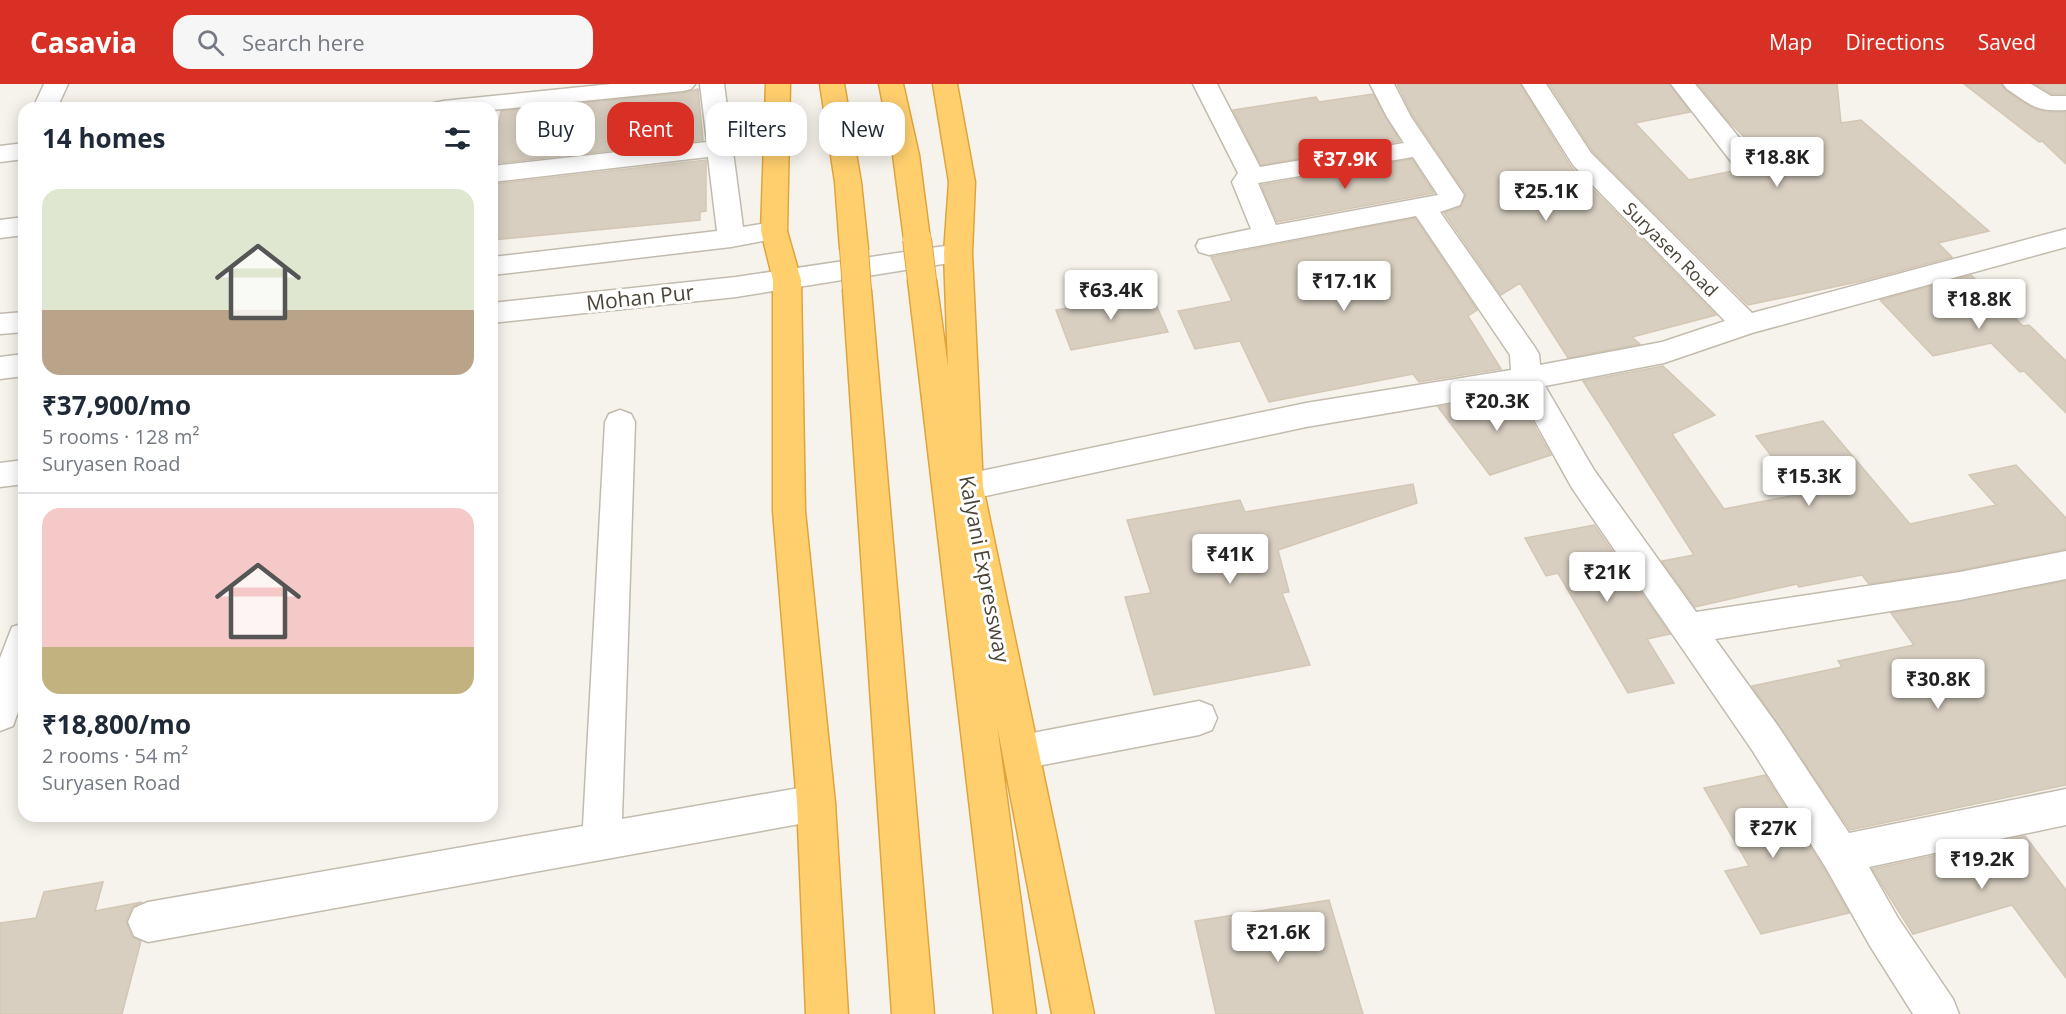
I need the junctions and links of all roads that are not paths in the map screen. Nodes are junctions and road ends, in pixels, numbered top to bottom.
1 (56, 84) edge
2 (683, 84) edge
3 (712, 84) edge
4 (778, 84) edge
5 (832, 84) edge
6 (891, 84) edge
7 (945, 84) edge
8 (1205, 84) edge
9 (1382, 84) edge
10 (1534, 84) edge
11 (1683, 84) edge
12 (2015, 84) edge
13 (558, 90) edge
14 (48, 102) edge
15 (481, 102) edge
16 (714, 102) edge
17 (2066, 103) edge
18 (1420, 148) junction
19 (706, 150) edge
20 (18, 152) edge
21 (0, 154) edge
22 (721, 156) edge
23 (1742, 158) dead end
24 (498, 173) edge
25 (1252, 176) junction
26 (1422, 206) junction
27 (18, 227) edge
28 (0, 229) edge
29 (774, 231) junction
30 (1267, 235) junction
31 (731, 238) junction
32 (2066, 238) edge
33 (1209, 246) dead end
34 (958, 253) junction
35 (498, 265) edge
36 (787, 280) junction
37 (498, 312) edge
38 (18, 322) edge
39 (0, 324) edge
40 (1746, 325) junction
41 (18, 366) edge
42 (0, 368) edge
43 (1526, 379) junction
44 (620, 422) dead end
45 (18, 473) edge
46 (0, 475) edge
47 (967, 487) junction
48 (2066, 565) edge
49 (1689, 628) junction
50 (18, 657) edge
51 (0, 714) edge
52 (1199, 718) dead end
53 (1022, 752) junction
54 (816, 803) junction
55 (2066, 807) edge
56 (602, 842) junction
57 (1840, 854) junction
58 (148, 922) dead end
59 (826, 1014) edge
60 (913, 1014) edge
61 (1015, 1014) edge
62 (1072, 1014) edge
63 (1938, 1014) edge

1 - 14 street
2 - 13 street
3 - 16 street
4 - 29 highway
5 - 60 highway, bridge
6 - 61 highway, bridge
7 - 34 highway, Kalyani Expressway
8 - 25 street
9 - 18 street
10 - 40 street, Suryasen Road
11 - 23 street
12 - 17 street
13 - 15 street
18 - 25 street
18 - 26 street
19 - 24 street
20 - 21 street
22 - 31 street
25 - 30 street
26 - 30 street
26 - 43 street
27 - 28 street
29 - 31 street
29 - 36 highway
30 - 33 street
31 - 35 street
32 - 40 street
34 - 36 street, Mohan Pur
34 - 47 highway, Kalyani Expressway
36 - 37 street, Mohan Pur
36 - 54 highway
38 - 39 street
40 - 43 street
41 - 42 street
43 - 47 street
43 - 49 street
44 - 56 street
45 - 46 street
47 - 53 highway, Kalyani Expressway
48 - 49 street
49 - 57 street
50 - 51 street
52 - 53 street
53 - 62 highway, Kalyani Expressway
54 - 56 street
54 - 59 highway
55 - 57 street
56 - 58 street
57 - 63 street

